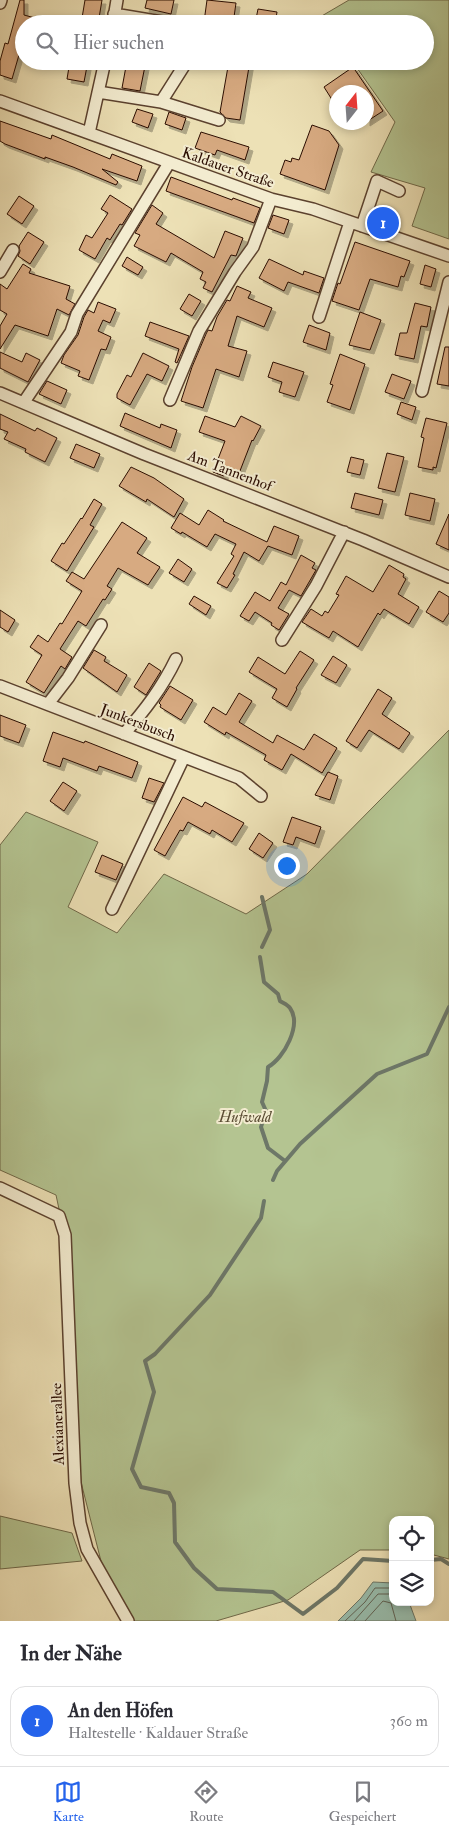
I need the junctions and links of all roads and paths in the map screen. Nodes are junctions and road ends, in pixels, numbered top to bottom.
1 (116, 0) edge
2 (114, 15) edge
3 (103, 70) edge
4 (182, 70) edge
5 (98, 92) junction
6 (0, 101) edge
7 (162, 102) junction
8 (219, 120) dead end
9 (89, 132) junction
10 (169, 163) junction
11 (399, 190) dead end
12 (271, 199) junction
13 (350, 222) junction
14 (362, 226) junction
15 (13, 250) dead end
16 (449, 256) edge
17 (0, 272) edge
18 (449, 282) edge
19 (319, 317) dead end
20 (422, 391) dead end
21 (0, 393) edge
22 (170, 400) dead end
23 (24, 402) junction
24 (344, 532) junction
25 (449, 576) edge
26 (101, 625) dead end
27 (282, 640) dead end
28 (176, 659) dead end
29 (1, 687) edge
30 (48, 704) junction
31 (124, 734) junction
32 (184, 757) junction
33 (261, 796) dead end
34 (112, 908) dead end
35 (0, 1188) edge
36 (128, 1621) edge

1 - 2 street
3 - 5 street
4 - 7 street
5 - 7 street
5 - 9 street
6 - 9 street, Kaldauer Straße
7 - 8 street
9 - 10 street, Kaldauer Straße
10 - 12 street, Kaldauer Straße
10 - 23 street
11 - 14 street
12 - 13 street, Kaldauer Straße
12 - 22 street
13 - 14 street, Kaldauer Straße
13 - 19 street
14 - 16 street, Kaldauer Straße
15 - 17 street
18 - 20 street
21 - 23 street, Am Tannenhof
23 - 24 street, Am Tannenhof
24 - 25 street, Am Tannenhof
24 - 27 street
26 - 30 street
28 - 31 street
29 - 30 street, Junkersbusch
30 - 31 street, Junkersbusch
31 - 32 street, Junkersbusch
32 - 33 street, Junkersbusch
32 - 34 street
35 - 36 street, Alexianerallee

